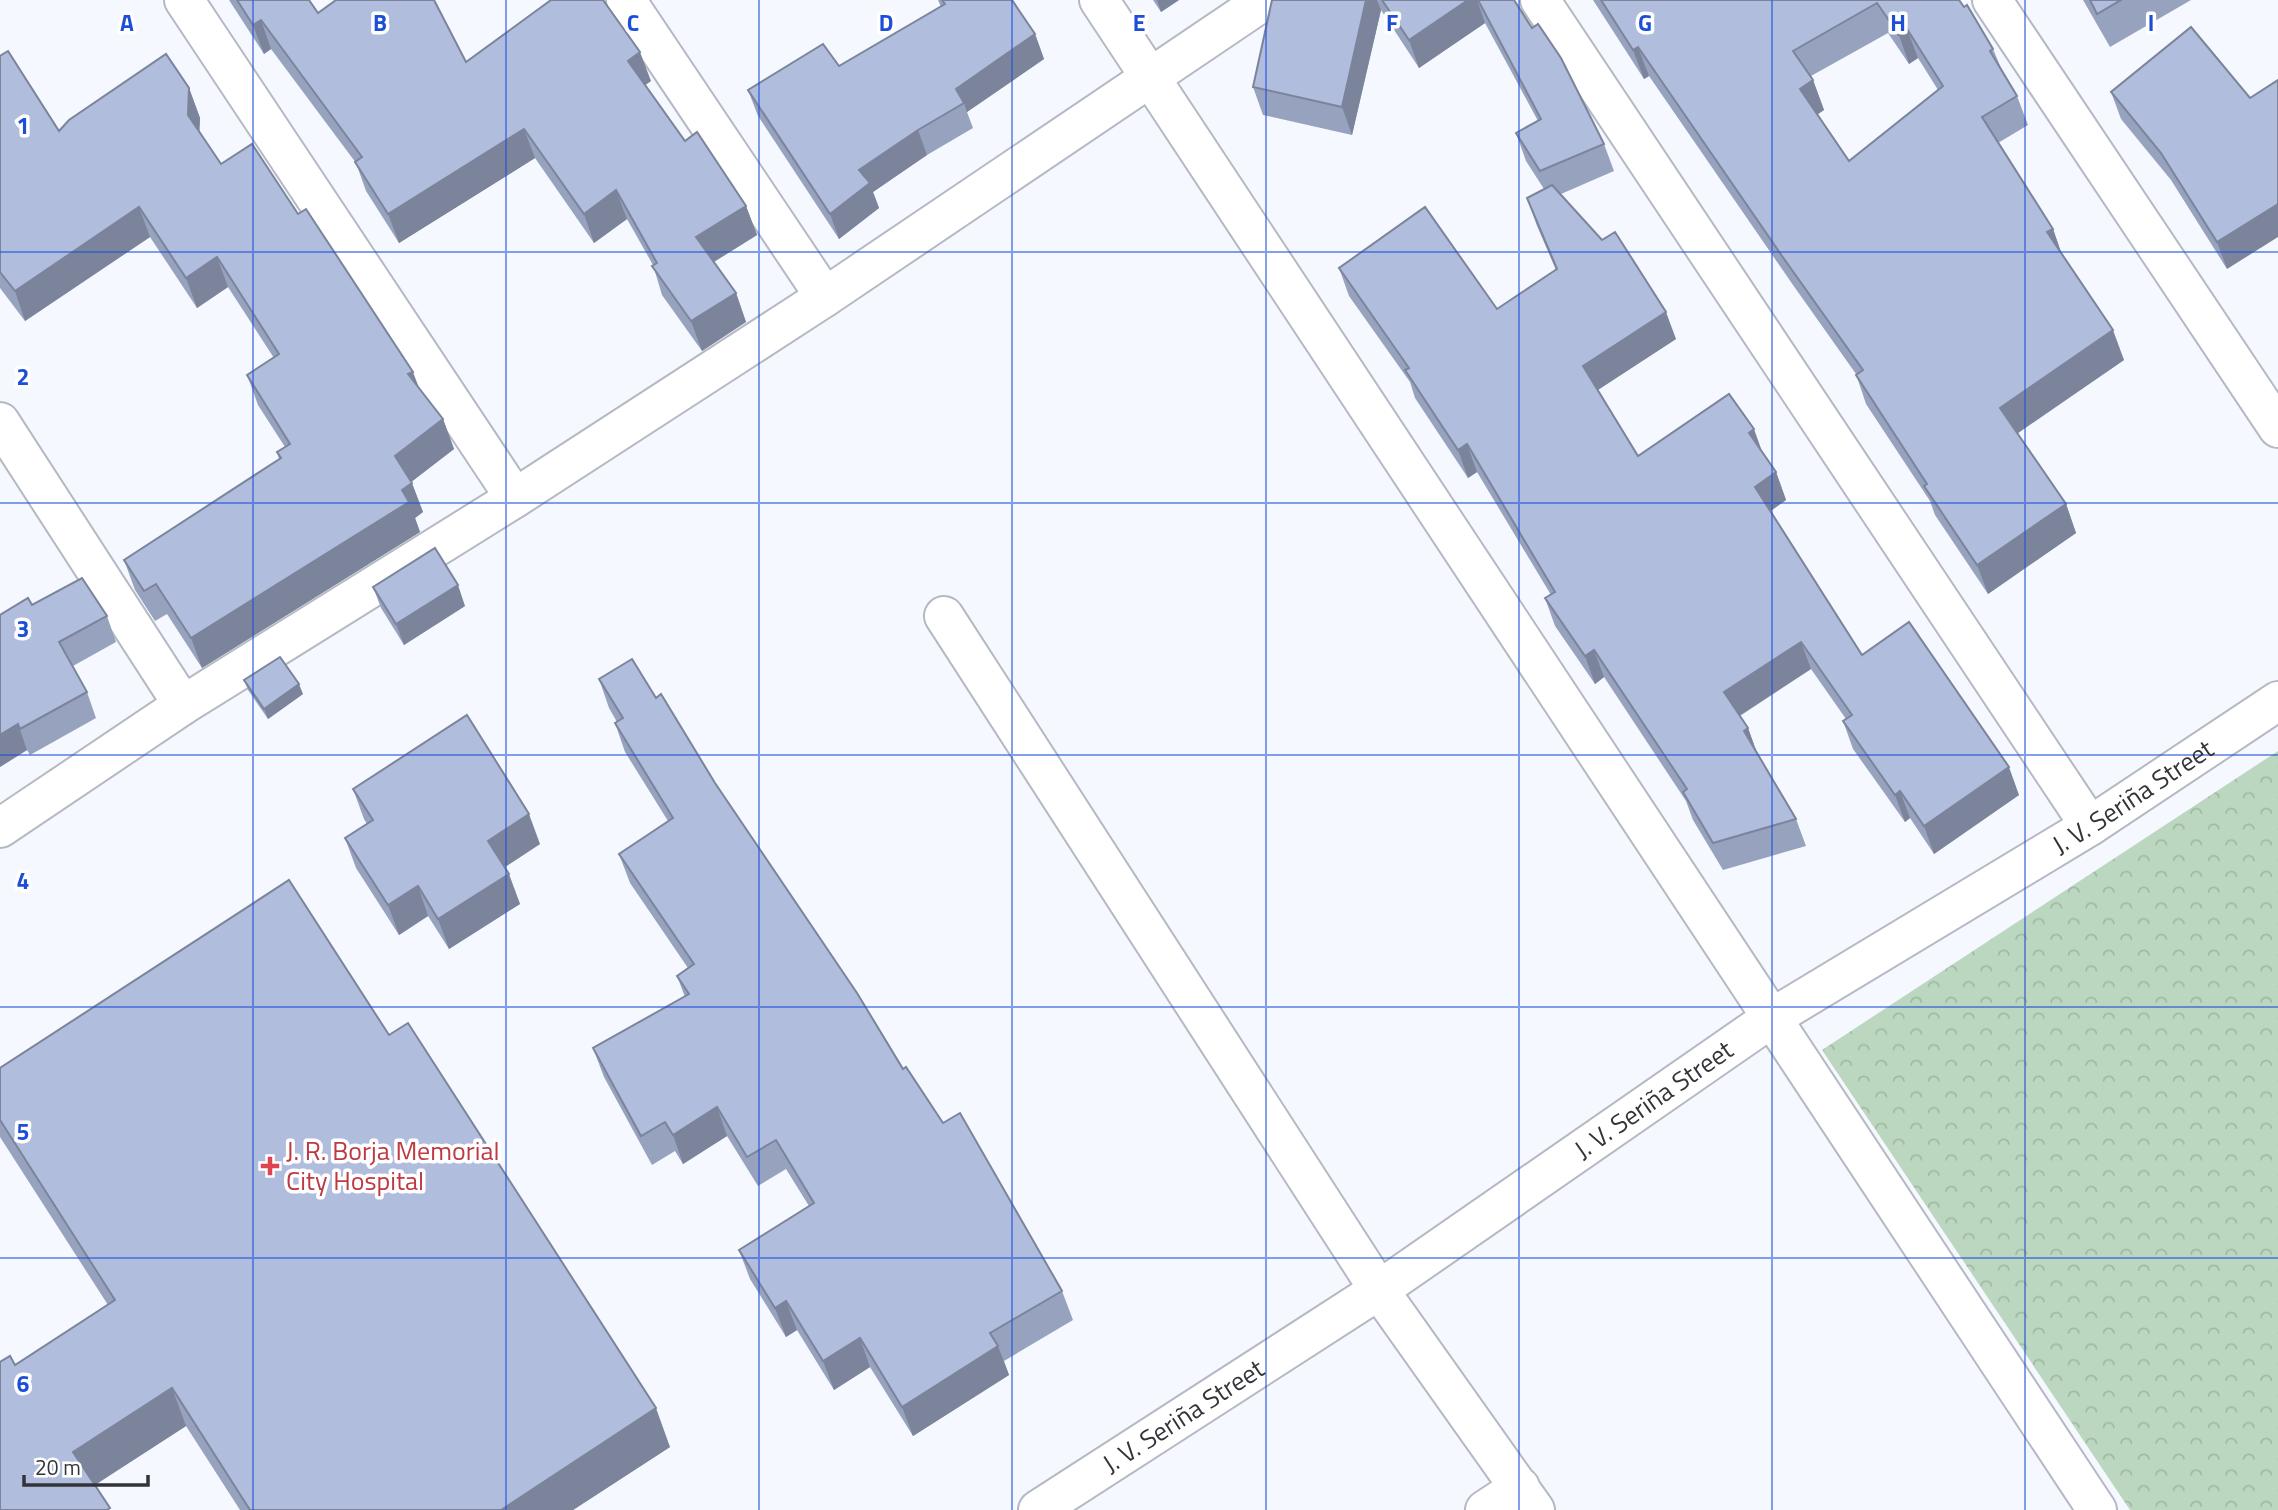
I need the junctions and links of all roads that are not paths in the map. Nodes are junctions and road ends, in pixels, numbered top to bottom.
1 (184, 0) edge
2 (626, 0) edge
3 (1099, 0) edge
4 (1265, 0) edge
5 (1540, 0) edge
6 (1992, 0) edge
7 (1151, 76) junction
8 (825, 297) junction
9 (0, 422) edge
10 (2278, 428) edge
11 (515, 498) junction
12 (944, 616) dead end
13 (2278, 701) edge
14 (183, 705) junction
15 (2090, 826) junction
16 (0, 828) edge
17 (1770, 1018) junction
18 (1379, 1290) junction
19 (1527, 1498) edge
20 (1038, 1510) edge
21 (1485, 1510) edge
22 (2097, 1510) edge

1 - 11 street
2 - 8 street
3 - 7 street
4 - 7 street
5 - 15 street
6 - 10 street
7 - 8 street
7 - 17 street
8 - 11 street
9 - 14 street
11 - 14 street
12 - 18 street
13 - 15 street, J. V. Seriña Street
14 - 16 street
15 - 17 street, J. V. Seriña Street
17 - 18 street, J. V. Seriña Street
17 - 22 street
18 - 19 street
18 - 20 street, J. V. Seriña Street
19 - 21 street

